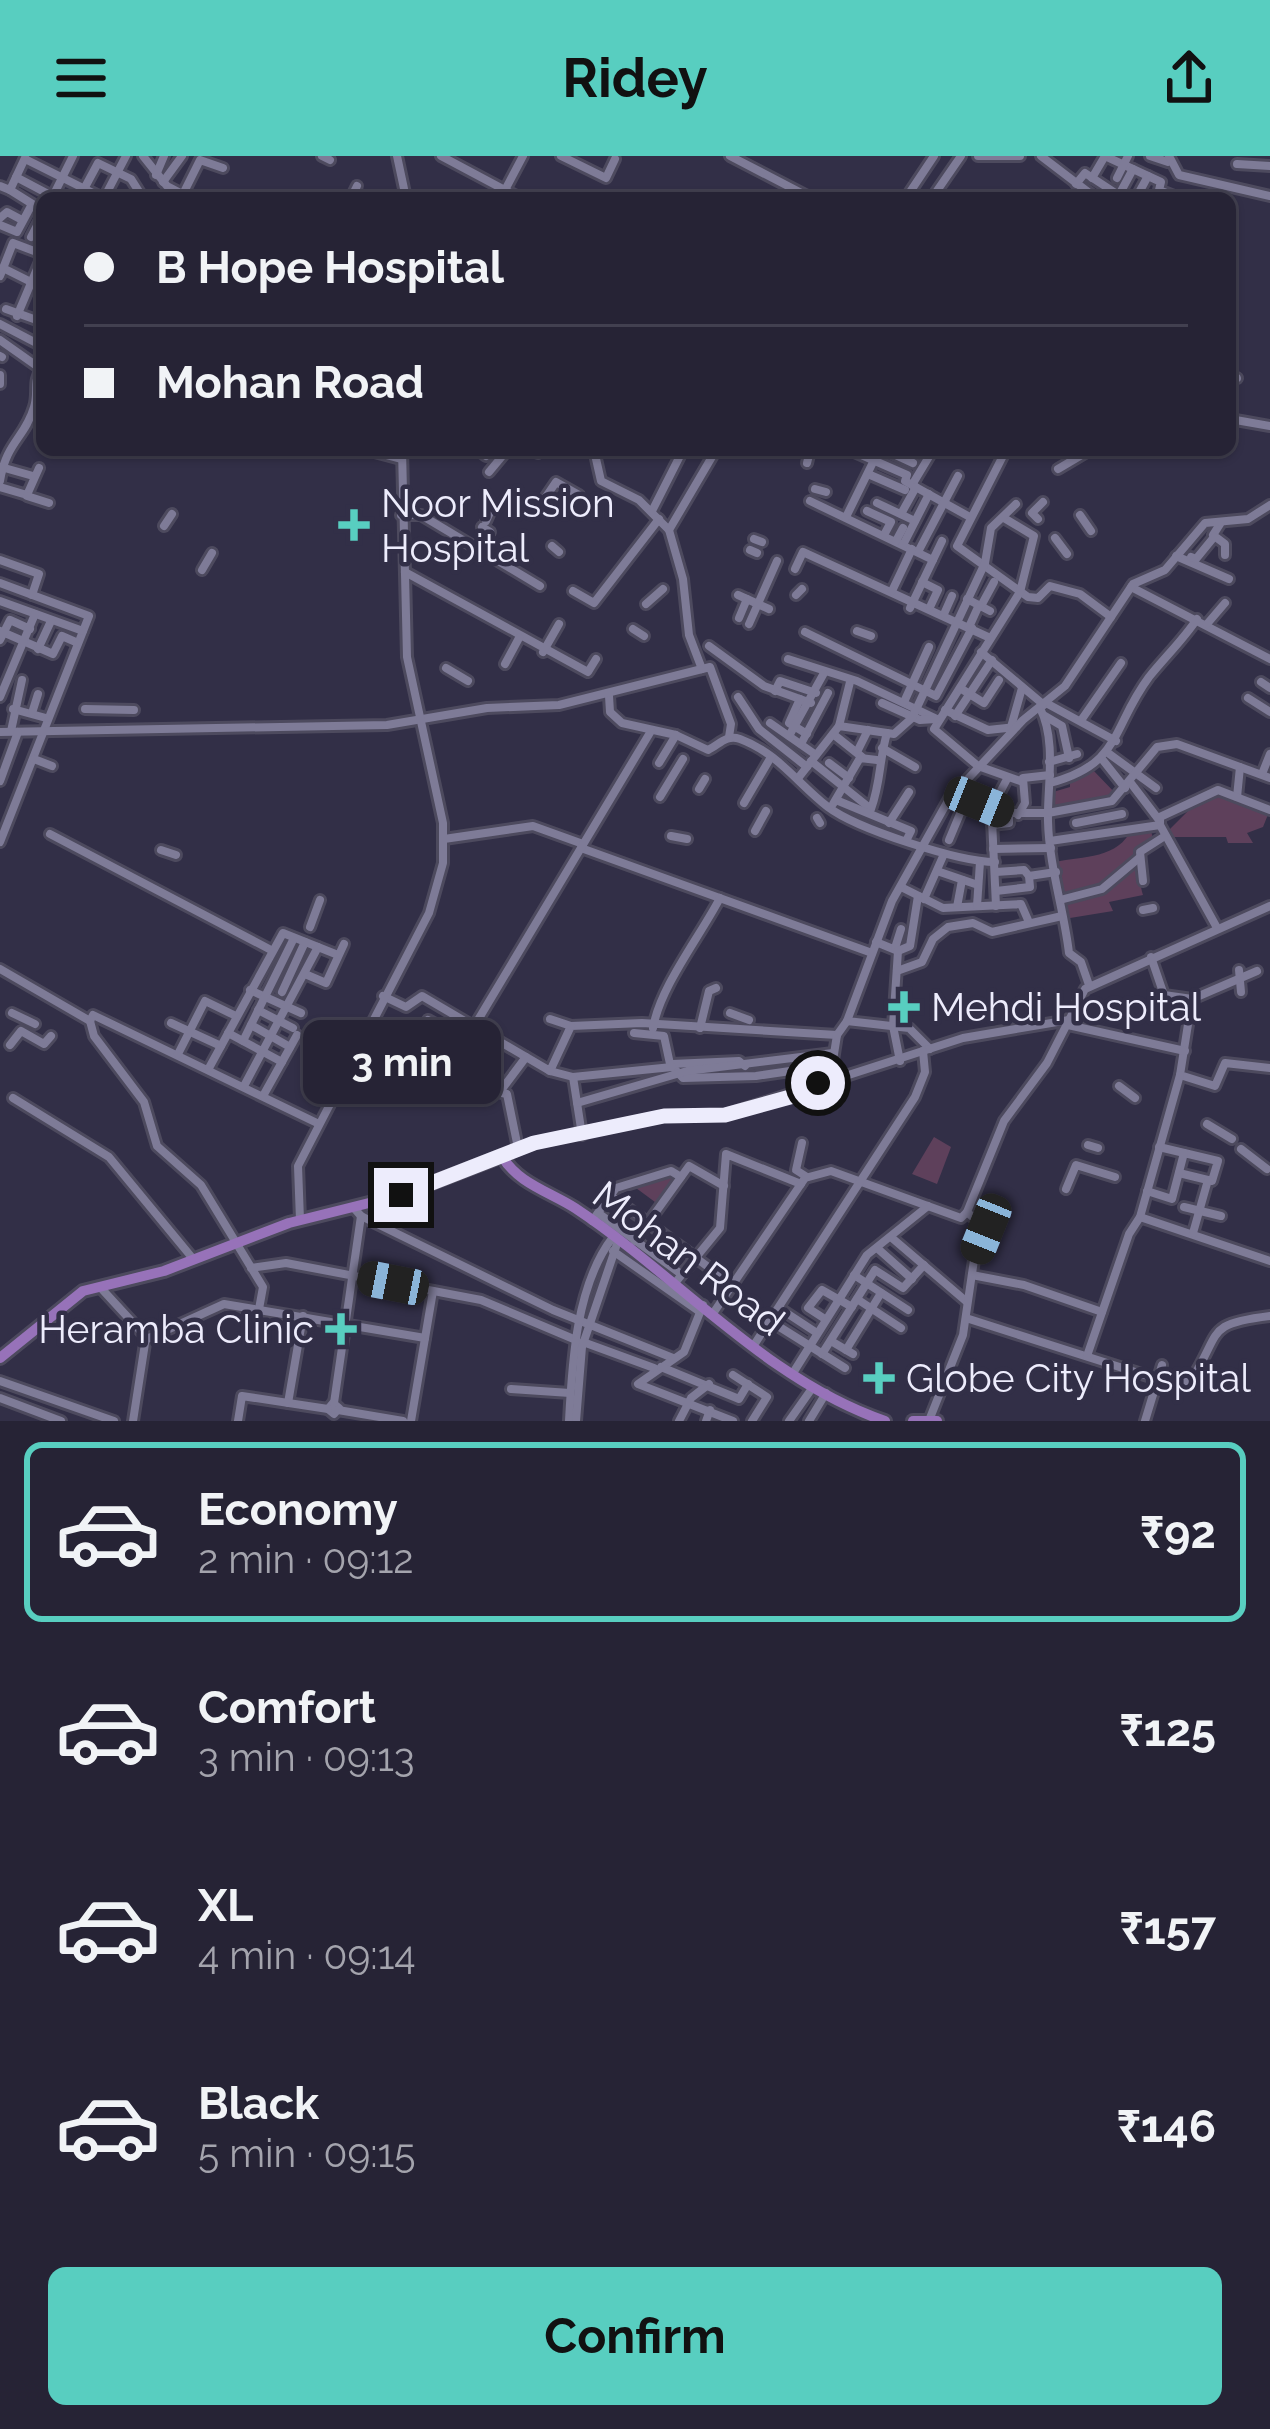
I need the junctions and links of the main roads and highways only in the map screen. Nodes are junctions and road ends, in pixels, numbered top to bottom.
1 (1, 1356) edge
2 (933, 1420) edge
3 (885, 1421) edge
4 (913, 1421) edge

1 - 3 main road, Mohan Road
2 - 4 main road

